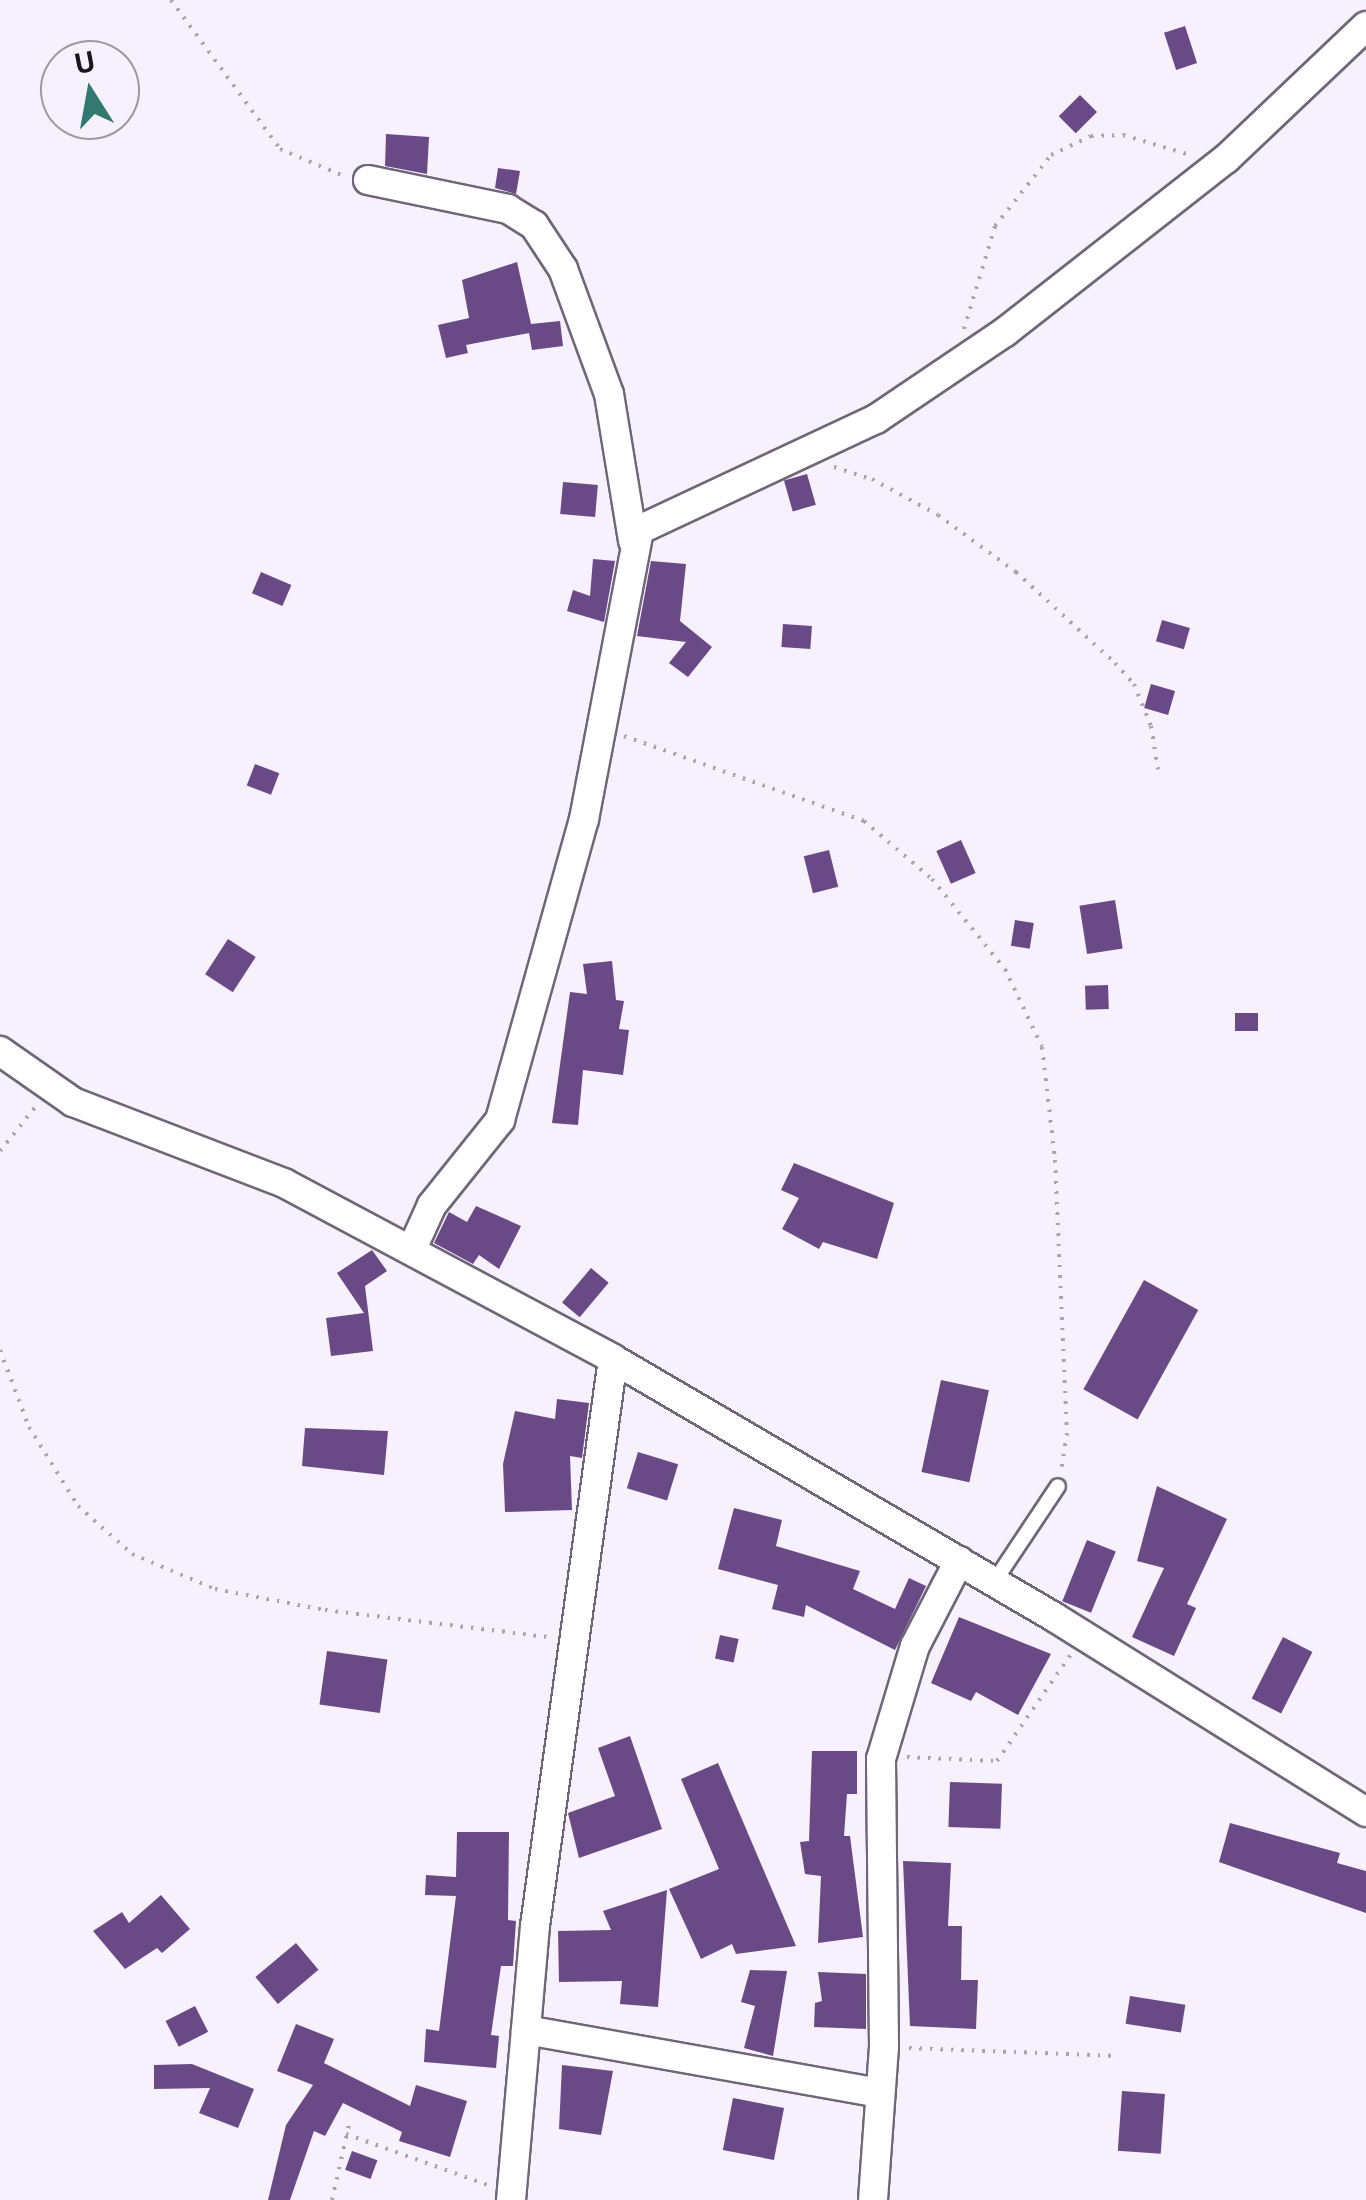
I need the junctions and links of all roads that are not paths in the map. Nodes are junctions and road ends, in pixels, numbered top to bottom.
1 (1366, 26) edge
2 (368, 180) road end
3 (633, 541) junction
4 (0, 1051) edge
5 (412, 1249) junction
6 (613, 1359) junction
7 (1058, 1486) road end
8 (959, 1562) junction
9 (994, 1582) junction
10 (1366, 1812) edge
11 (526, 2030) junction
12 (878, 2094) junction
13 (511, 2197) edge
14 (872, 2200) edge

1 - 3 street
2 - 3 street
3 - 5 street
4 - 5 street
5 - 6 street
6 - 8 street
6 - 11 street
7 - 9 lane
8 - 9 street
8 - 12 street
9 - 10 street
11 - 12 street
11 - 13 street
12 - 14 street

